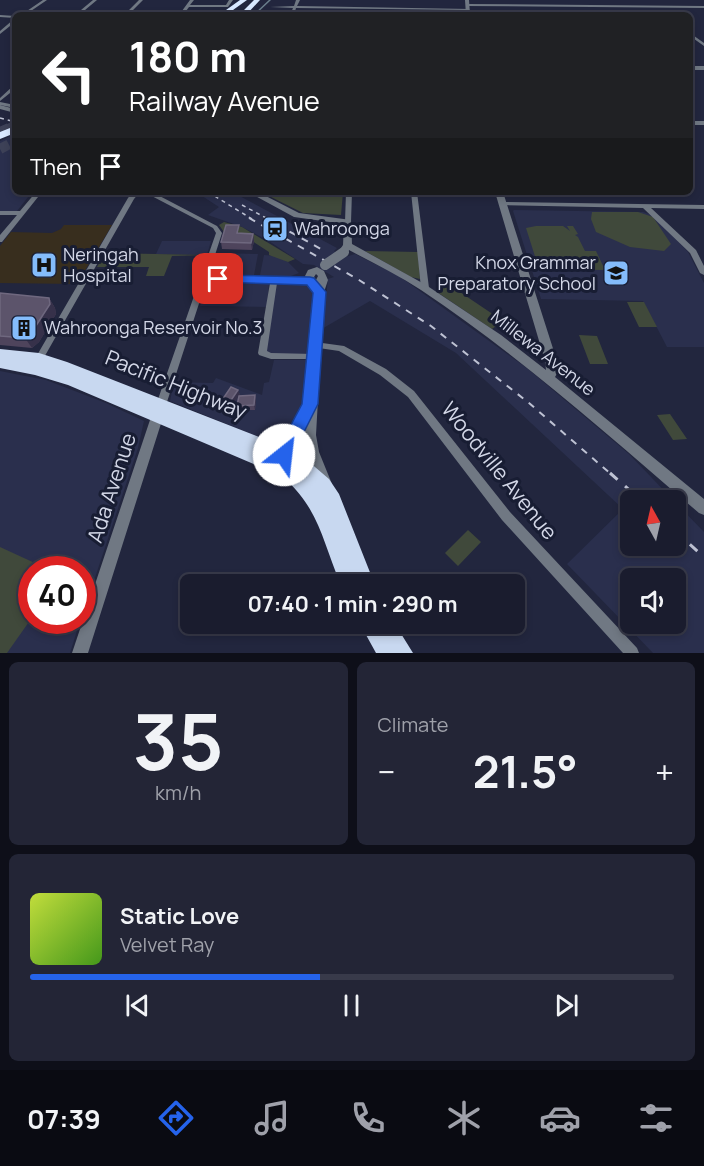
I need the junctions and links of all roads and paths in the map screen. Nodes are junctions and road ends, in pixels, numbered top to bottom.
1 (45, 0) edge
2 (95, 0) edge
3 (141, 0) edge
4 (192, 0) edge
5 (231, 0) edge
6 (249, 0) edge
7 (256, 0) edge
8 (298, 0) edge
9 (637, 0) edge
10 (242, 1) edge
11 (188, 6) junction
12 (272, 7) dead end
13 (295, 7) junction
14 (468, 7) edge
15 (645, 7) junction
16 (655, 7) junction
17 (704, 7) edge
18 (27, 12) edge
19 (80, 12) edge
20 (129, 12) edge
21 (183, 12) edge
22 (226, 12) edge
23 (234, 12) edge
24 (241, 12) edge
25 (245, 12) edge
26 (293, 12) edge
27 (661, 12) edge
28 (12, 22) edge
29 (7, 26) junction
30 (12, 26) edge
31 (0, 33) edge
32 (12, 90) edge
33 (0, 103) edge
34 (36, 195) edge
35 (134, 195) edge
36 (153, 195) edge
37 (258, 195) edge
38 (350, 195) edge
39 (414, 195) edge
40 (500, 195) edge
41 (503, 204) junction
42 (646, 207) junction
43 (704, 207) edge
44 (0, 213) edge
45 (21, 213) junction
46 (348, 222) junction
47 (0, 240) edge
48 (345, 249) junction
49 (704, 273) edge
50 (317, 276) junction
51 (204, 279) junction
52 (274, 280) junction
53 (425, 288) junction
54 (314, 351) junction
55 (0, 354) edge
56 (39, 359) junction
57 (0, 363) edge
58 (548, 377) junction
59 (310, 404) junction
60 (159, 410) junction
61 (281, 459) junction
62 (333, 500) junction
63 (704, 508) edge
64 (347, 574) edge
65 (361, 574) edge
66 (376, 634) edge
67 (390, 634) edge
68 (80, 653) edge
69 (388, 653) edge
70 (402, 653) edge
71 (632, 653) edge

1 - 18 street
2 - 19 street
3 - 20 street
4 - 11 street
5 - 11 street
6 - 23 highway
7 - 24 highway
7 - 25 highway
8 - 13 street
9 - 15 street
10 - 22 highway
11 - 21 street
12 - 13 street
13 - 14 street
13 - 26 street
14 - 15 street
15 - 16 street
16 - 17 street
16 - 27 street
28 - 29 street
29 - 30 street
29 - 31 street
32 - 33 street
34 - 45 street
35 - 56 street
36 - 51 street
37 - 46 street
38 - 46 street
39 - 53 street
40 - 41 street
41 - 42 street
41 - 58 street
42 - 43 street
42 - 49 street
44 - 45 street
45 - 47 street
46 - 48 street
48 - 50 street, bridge
48 - 53 street, Millewa Avenue
50 - 52 street
50 - 54 street
51 - 52 street
51 - 60 street
52 - 54 street, Woodville Avenue
53 - 58 street, Millewa Avenue
54 - 59 street
54 - 71 street, Woodville Avenue
55 - 56 highway, Pacific Highway
56 - 60 highway, Pacific Highway
57 - 60 highway, Pacific Highway
58 - 63 street, Millewa Avenue
59 - 61 street
59 - 62 street
60 - 61 highway, Pacific Highway
60 - 68 street, Ada Avenue
61 - 62 highway, Pacific Highway
61 - 64 highway, Pacific Highway
62 - 65 highway, Pacific Highway
66 - 69 highway
67 - 70 highway

